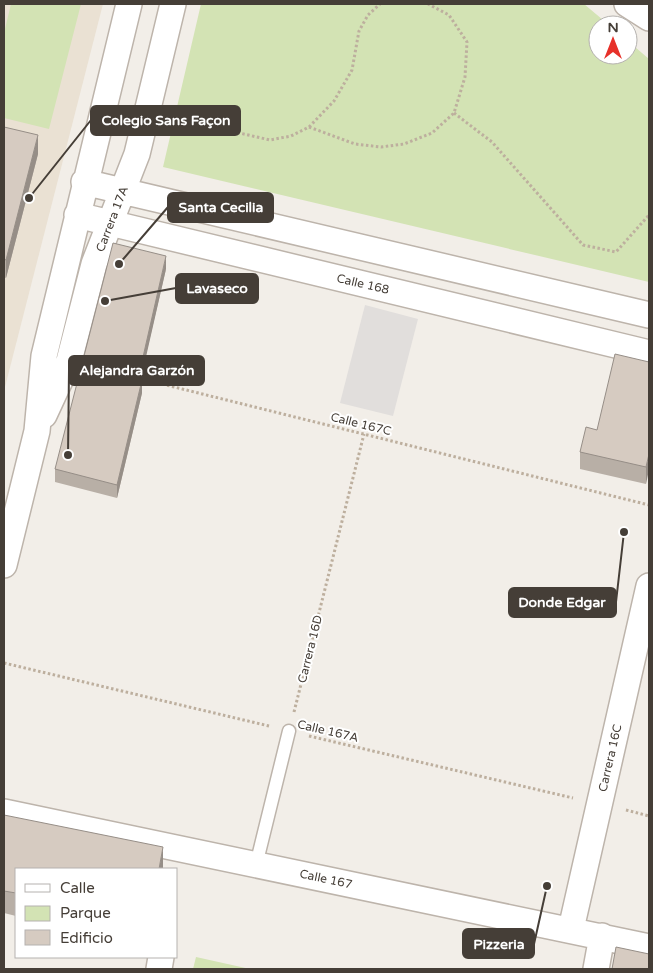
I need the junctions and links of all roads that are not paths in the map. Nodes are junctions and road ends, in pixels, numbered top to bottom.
1 (129, 4) edge
2 (173, 4) edge
3 (627, 4) edge
4 (649, 18) edge
5 (84, 182) junction
6 (122, 191) junction
7 (76, 215) junction
8 (110, 224) junction
9 (649, 315) edge
10 (649, 353) edge
11 (37, 431) junction
12 (4, 565) edge
13 (649, 586) edge
14 (289, 731) road end
15 (4, 812) edge
16 (177, 859) edge
17 (256, 865) junction
18 (571, 930) junction
19 (602, 936) junction
20 (649, 946) edge
21 (596, 969) edge

1 - 5 street, Carrera 17A
2 - 6 street, Carrera 17A
3 - 4 street
5 - 6 street
5 - 7 street, Carrera 17A
6 - 8 street, Carrera 17A
6 - 9 street
7 - 8 street, Calle 168
7 - 11 street, Carrera 17A
8 - 10 street, Calle 168
8 - 11 street, Carrera 17A
11 - 12 street, Carrera 17A
13 - 18 street, Carrera 16C
14 - 17 lane
15 - 16 street, Calle 167
16 - 17 street, Calle 167
17 - 18 street, Calle 167
18 - 19 street, Calle 167
19 - 20 street, Calle 167
19 - 21 street

